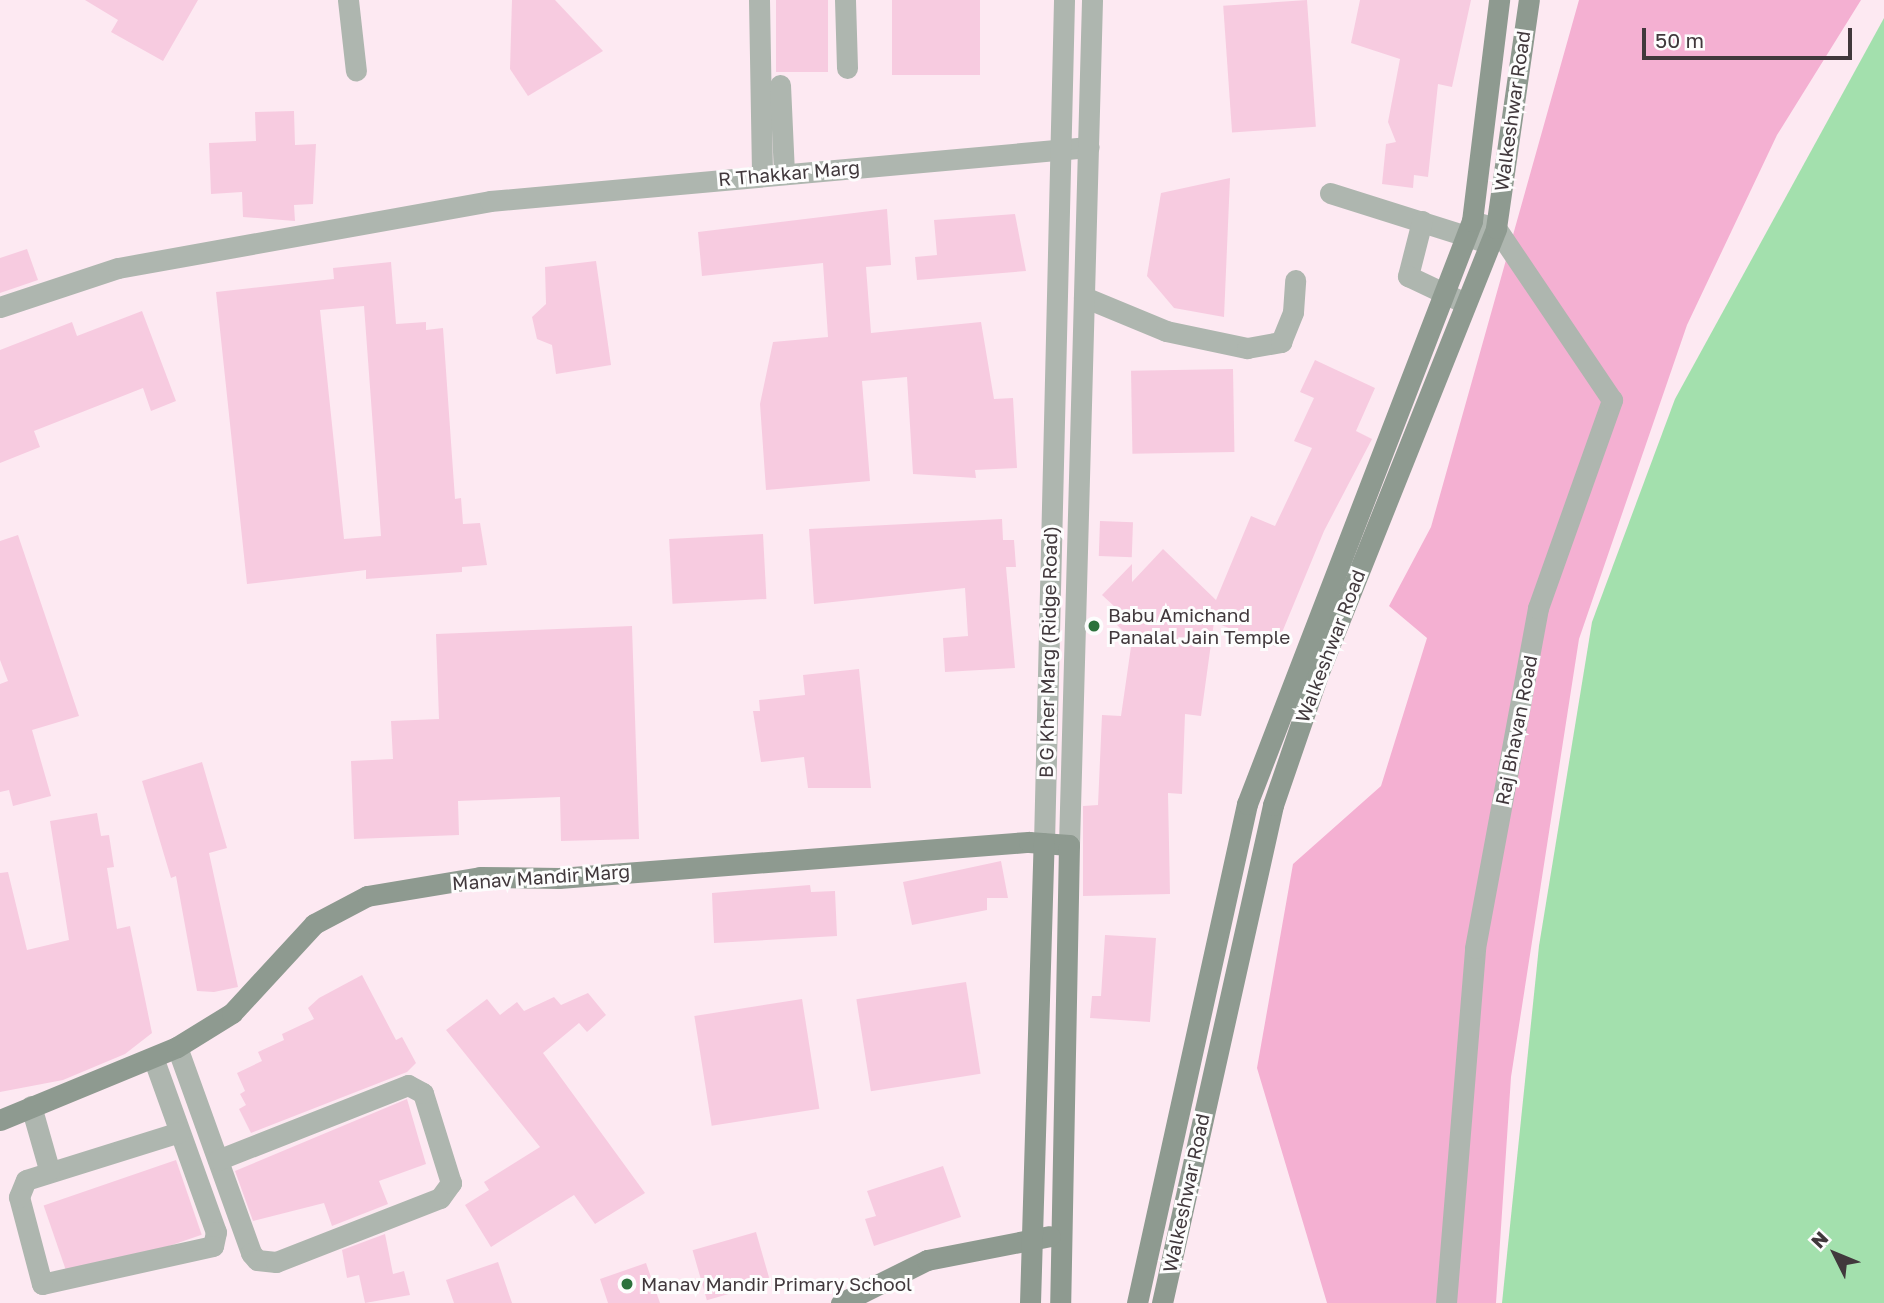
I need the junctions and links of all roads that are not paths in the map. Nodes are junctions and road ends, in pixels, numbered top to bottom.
1 (348, 0) edge
2 (759, 0) edge
3 (845, 0) edge
4 (1063, 0) edge
5 (1092, 0) edge
6 (1499, 0) edge
7 (1529, 0) edge
8 (847, 68) dead end
9 (356, 71) dead end
10 (780, 85) dead end
11 (1060, 147) junction
12 (1089, 147) junction
13 (784, 174) junction
14 (762, 176) junction
15 (1330, 192) dead end
16 (1422, 221) junction
17 (1469, 228) junction
18 (1492, 236) junction
19 (1295, 280) dead end
20 (1444, 292) junction
21 (1084, 297) junction
22 (1465, 303) junction
23 (0, 307) edge
24 (1044, 843) junction
25 (1069, 845) junction
26 (177, 1047) junction
27 (153, 1060) junction
28 (31, 1106) junction
29 (0, 1120) edge
30 (179, 1132) junction
31 (218, 1160) junction
32 (49, 1170) junction
33 (1066, 1235) junction
34 (1037, 1237) junction
35 (841, 1303) edge
36 (1030, 1303) edge
37 (1060, 1303) edge
38 (1137, 1303) edge
39 (1162, 1303) edge
40 (1446, 1303) edge

1 - 9 street
2 - 14 street
3 - 8 street
4 - 11 street, B G Kher Marg (Ridge Road)
5 - 12 street, B G Kher Marg (Ridge Road)
6 - 17 main road, Walkeshwar Road
7 - 18 main road, Walkeshwar Road
10 - 13 street
11 - 12 street, R Thakkar Marg
11 - 13 street, R Thakkar Marg
11 - 24 street, B G Kher Marg (Ridge Road)
12 - 21 street, B G Kher Marg (Ridge Road)
13 - 14 street, R Thakkar Marg
14 - 23 street, R Thakkar Marg
15 - 16 street
16 - 17 street
16 - 20 street
17 - 18 street
17 - 20 main road, Walkeshwar Road
18 - 22 main road, Walkeshwar Road
18 - 40 street, Raj Bhavan Road
19 - 21 street
20 - 22 street
20 - 38 main road, Walkeshwar Road
21 - 25 street, B G Kher Marg (Ridge Road)
22 - 39 main road, Walkeshwar Road
24 - 25 main road, Manav Mandir Marg
24 - 26 main road, Manav Mandir Marg
24 - 34 main road, B G Kher Marg (Ridge Road)
25 - 33 main road, B G Kher Marg (Ridge Road)
26 - 27 main road, Manav Mandir Marg
26 - 31 street
27 - 28 main road, Manav Mandir Marg
27 - 30 street
28 - 29 main road, Manav Mandir Marg
28 - 32 street
30 - 32 street
30 - 32 street
31 - 31 street
33 - 34 main road
33 - 37 main road, B G Kher Marg (Ridge Road)
34 - 35 main road
34 - 36 main road, B G Kher Marg (Ridge Road)

